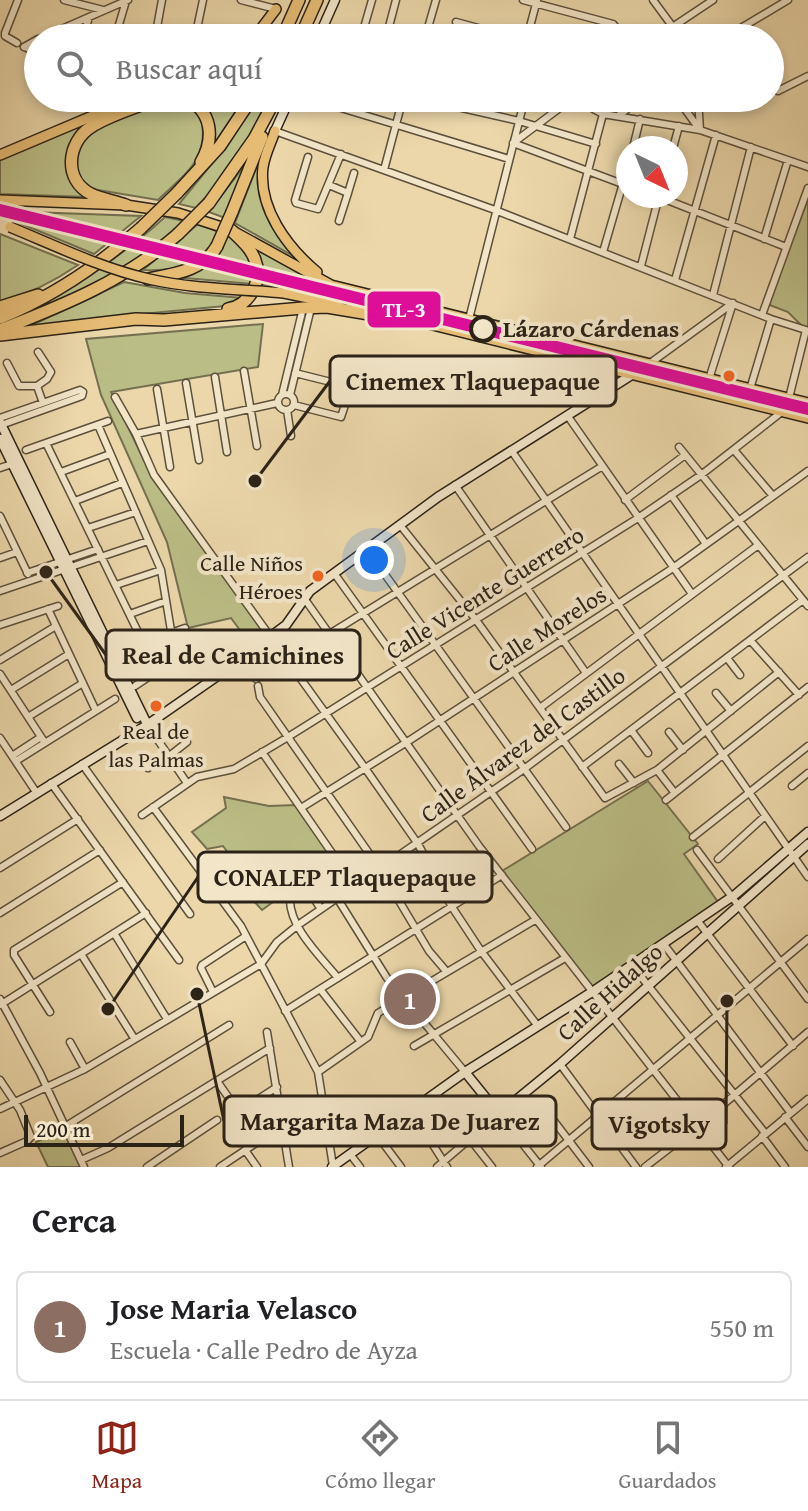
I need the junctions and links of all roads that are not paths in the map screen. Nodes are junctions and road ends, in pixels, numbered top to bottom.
1 (18, 0) edge
2 (64, 0) edge
3 (127, 0) edge
4 (162, 0) edge
5 (203, 0) edge
6 (241, 0) edge
7 (299, 0) edge
8 (317, 0) edge
9 (335, 0) edge
10 (372, 0) edge
11 (396, 0) edge
12 (436, 0) edge
13 (523, 0) edge
14 (653, 0) edge
15 (713, 0) edge
16 (788, 0) edge
17 (537, 2) edge
18 (279, 5) edge
19 (104, 10) junction
20 (89, 17) junction
21 (456, 22) dead end
22 (73, 24) edge
23 (87, 24) edge
24 (119, 24) edge
25 (158, 24) edge
26 (198, 24) edge
27 (265, 24) edge
28 (288, 24) edge
29 (306, 24) edge
30 (323, 24) edge
31 (365, 24) edge
32 (390, 24) edge
33 (429, 24) edge
34 (463, 24) edge
35 (531, 24) edge
36 (613, 24) edge
37 (671, 24) edge
38 (675, 24) edge
39 (748, 24) edge
40 (17, 43) dead end
41 (808, 76) edge
42 (784, 87) edge
43 (102, 112) edge
44 (126, 112) edge
45 (203, 112) edge
46 (243, 112) edge
47 (268, 112) edge
48 (270, 112) edge
49 (284, 112) edge
50 (353, 112) edge
51 (400, 112) edge
52 (479, 112) edge
53 (521, 112) edge
54 (555, 112) edge
55 (599, 112) edge
56 (623, 112) edge
57 (687, 112) edge
58 (699, 112) edge
59 (603, 114) junction
60 (618, 116) junction
61 (640, 119) junction
62 (519, 121) junction
63 (397, 126) junction
64 (679, 126) junction
65 (536, 127) junction
66 (700, 130) junction
67 (275, 131) junction
68 (716, 135) junction
69 (636, 136) edge
70 (676, 136) edge
71 (513, 143) junction
72 (596, 144) junction
73 (751, 147) junction
74 (341, 154) junction
75 (0, 155) edge
76 (308, 157) dead end
77 (509, 159) junction
78 (788, 160) junction
79 (808, 167) edge
80 (384, 170) junction
81 (589, 170) junction
82 (354, 173) dead end
83 (191, 179) junction
84 (616, 181) edge
85 (329, 185) junction
86 (808, 188) edge
87 (348, 193) junction
88 (0, 200) edge
89 (126, 205) junction
90 (618, 208) edge
91 (656, 208) edge
92 (686, 208) edge
93 (495, 210) junction
94 (695, 212) junction
95 (339, 221) dead end
96 (730, 225) junction
97 (3, 226) edge
98 (231, 230) junction
99 (570, 239) junction
100 (764, 239) junction
101 (786, 247) junction
102 (603, 252) junction
103 (641, 266) junction
104 (148, 279) junction
105 (675, 280) junction
106 (331, 285) junction
107 (62, 287) junction
108 (713, 295) junction
109 (733, 303) junction
110 (0, 307) edge
111 (307, 308) junction
112 (383, 313) junction
113 (762, 315) junction
114 (0, 318) edge
115 (136, 319) junction
116 (771, 319) junction
117 (469, 320) junction
118 (0, 333) edge
119 (297, 348) junction
120 (38, 352) dead end
121 (7, 363) dead end
122 (649, 364) junction
123 (244, 371) dead end
124 (295, 373) junction
125 (632, 375) junction
126 (215, 377) dead end
127 (709, 379) junction
128 (186, 383) dead end
129 (37, 386) junction
130 (157, 389) dead end
131 (750, 389) junction
132 (282, 395) junction
133 (290, 395) junction
134 (115, 397) dead end
135 (789, 398) junction
136 (43, 403) junction
137 (277, 403) junction
138 (808, 403) edge
139 (294, 405) junction
140 (251, 408) junction
141 (287, 410) junction
142 (783, 411) junction
143 (221, 414) junction
144 (567, 415) junction
145 (808, 418) edge
146 (108, 421) dead end
147 (191, 421) junction
148 (0, 422) edge
149 (98, 425) junction
150 (162, 427) junction
151 (136, 434) junction
152 (291, 436) dead end
153 (0, 439) edge
154 (46, 443) junction
155 (257, 446) dead end
156 (679, 447) dead end
157 (26, 450) dead end
158 (510, 450) junction
159 (734, 450) junction
160 (227, 452) dead end
161 (110, 454) junction
162 (685, 455) junction
163 (7, 460) edge
164 (199, 460) dead end
165 (170, 467) dead end
166 (601, 467) junction
167 (0, 468) edge
168 (808, 471) edge
169 (61, 472) junction
170 (701, 475) junction
171 (122, 483) junction
172 (455, 485) junction
173 (28, 488) junction
174 (671, 495) junction
175 (773, 496) junction
176 (625, 500) junction
177 (75, 501) junction
178 (546, 501) junction
179 (136, 512) junction
180 (0, 516) edge
181 (638, 518) junction
182 (738, 521) junction
183 (2, 525) edge
184 (400, 525) junction
185 (88, 528) junction
186 (489, 535) junction
187 (148, 541) junction
188 (706, 544) junction
189 (757, 546) junction
190 (366, 548) junction
191 (98, 549) junction
192 (17, 552) junction
193 (582, 552) junction
194 (102, 557) junction
195 (808, 557) edge
196 (0, 558) edge
197 (66, 565) junction
198 (673, 568) junction
199 (435, 569) junction
200 (161, 570) junction
201 (27, 573) junction
202 (334, 573) junction
203 (782, 576) junction
204 (31, 581) junction
205 (116, 585) junction
206 (526, 589) junction
207 (0, 591) edge
208 (397, 592) junction
209 (692, 594) junction
210 (304, 598) junction
211 (166, 601) junction
212 (806, 602) edge
213 (618, 604) junction
214 (58, 606) dead end
215 (48, 609) junction
216 (363, 613) junction
217 (130, 614) junction
218 (476, 620) junction
219 (0, 625) edge
220 (56, 626) junction
221 (185, 628) dead end
222 (171, 633) junction
223 (329, 633) junction
224 (639, 635) junction
225 (272, 636) junction
226 (563, 640) junction
227 (750, 640) junction
228 (143, 643) junction
229 (435, 645) junction
230 (122, 650) dead end
231 (69, 654) junction
232 (727, 658) junction
233 (288, 659) junction
234 (0, 660) edge
235 (402, 667) junction
236 (661, 667) junction
237 (157, 671) junction
238 (514, 672) junction
239 (779, 672) junction
240 (586, 673) junction
241 (0, 674) edge
242 (740, 675) dead end
243 (83, 683) junction
244 (135, 686) dead end
245 (808, 687) edge
246 (368, 688) junction
247 (11, 690) junction
248 (716, 693) dead end
249 (680, 694) junction
250 (799, 695) junction
251 (475, 697) junction
252 (115, 699) dead end
253 (540, 708) junction
254 (96, 711) junction
255 (731, 711) junction
256 (327, 713) junction
257 (28, 717) junction
258 (441, 720) junction
259 (146, 726) junction
260 (631, 730) junction
261 (706, 731) junction
262 (669, 732) dead end
263 (288, 737) junction
264 (0, 738) edge
265 (43, 740) junction
266 (563, 740) junction
267 (187, 742) dead end
268 (407, 742) junction
269 (808, 746) edge
270 (683, 750) junction
271 (262, 752) junction
272 (648, 753) dead end
273 (167, 756) junction
274 (724, 756) junction
275 (14, 759) junction
276 (82, 764) junction
277 (619, 764) dead end
278 (582, 767) junction
279 (148, 768) dead end
280 (365, 768) junction
281 (524, 769) junction
282 (657, 770) junction
283 (808, 773) edge
284 (51, 783) junction
285 (187, 783) junction
286 (634, 783) junction
287 (792, 786) dead end
288 (327, 791) junction
289 (36, 792) junction
290 (492, 792) junction
291 (674, 792) junction
292 (750, 794) junction
293 (666, 800) dead end
294 (153, 807) junction
295 (301, 808) junction
296 (142, 815) dead end
297 (0, 816) edge
298 (458, 816) junction
299 (765, 816) junction
300 (78, 819) junction
301 (566, 827) dead end
302 (808, 832) edge
303 (693, 837) dead end
304 (418, 844) junction
305 (808, 844) edge
306 (532, 849) dead end
307 (100, 850) junction
308 (697, 850) dead end
309 (790, 854) junction
310 (718, 859) dead end
311 (0, 868) edge
312 (319, 869) junction
313 (380, 869) junction
314 (502, 875) junction
315 (808, 877) edge
316 (123, 882) junction
317 (338, 898) junction
318 (290, 899) dead end
319 (734, 902) junction
320 (452, 907) junction
321 (321, 909) junction
322 (0, 913) edge
323 (146, 913) junction
324 (190, 914) dead end
325 (535, 920) junction
326 (697, 920) junction
327 (298, 925) junction
328 (416, 929) junction
329 (114, 933) junction
330 (707, 933) junction
331 (246, 936) junction
332 (808, 939) edge
333 (663, 943) junction
334 (481, 951) junction
335 (81, 954) junction
336 (373, 956) junction
337 (565, 958) junction
338 (179, 960) dead end
339 (676, 960) junction
340 (780, 962) junction
341 (261, 964) junction
342 (631, 964) junction
343 (446, 971) junction
344 (338, 978) junction
345 (33, 984) junction
346 (648, 985) junction
347 (320, 989) junction
348 (750, 989) junction
349 (511, 990) junction
350 (213, 992) junction
351 (592, 992) junction
352 (403, 997) junction
353 (808, 999) edge
354 (1, 1002) edge
355 (285, 1011) junction
356 (50, 1012) dead end
357 (717, 1016) junction
358 (612, 1018) junction
359 (167, 1019) junction
360 (229, 1025) dead end
361 (537, 1025) junction
362 (267, 1032) dead end
363 (808, 1032) edge
364 (434, 1034) junction
365 (134, 1038) junction
366 (691, 1039) junction
367 (70, 1042) dead end
368 (361, 1042) junction
369 (414, 1046) dead end
370 (793, 1046) junction
371 (270, 1048) junction
372 (560, 1064) junction
373 (85, 1069) junction
374 (653, 1071) junction
375 (318, 1072) junction
376 (465, 1072) junction
377 (760, 1073) junction
378 (0, 1080) edge
379 (217, 1081) junction
380 (277, 1087) junction
381 (48, 1089) junction
382 (735, 1094) junction
383 (322, 1099) junction
384 (808, 1099) edge
385 (538, 1100) dead end
386 (14, 1103) junction
387 (0, 1109) edge
388 (238, 1112) junction
389 (499, 1114) junction
390 (788, 1115) junction
391 (599, 1117) junction
392 (217, 1120) dead end
393 (282, 1124) junction
394 (66, 1126) junction
395 (421, 1126) dead end
396 (697, 1127) junction
397 (808, 1129) edge
398 (764, 1134) junction
399 (377, 1135) junction
400 (800, 1136) junction
401 (470, 1139) junction
402 (258, 1140) junction
403 (569, 1141) junction
404 (808, 1147) edge
405 (245, 1150) junction
406 (0, 1153) edge
407 (350, 1154) junction
408 (82, 1164) edge
409 (445, 1164) edge
410 (332, 1166) edge
411 (539, 1166) edge
412 (147, 1167) edge
413 (220, 1167) edge
414 (257, 1167) edge
415 (289, 1167) edge
416 (360, 1167) edge
417 (401, 1167) edge
418 (437, 1167) edge
419 (492, 1167) edge
420 (589, 1167) edge
421 (636, 1167) edge
422 (645, 1167) edge
423 (727, 1167) edge
424 (785, 1167) edge

1 - 40 street
2 - 19 street
3 - 19 street
3 - 24 street
4 - 25 street
5 - 26 street
6 - 18 street
7 - 28 highway
8 - 29 highway
9 - 30 street
10 - 31 street
11 - 32 street
12 - 33 street
13 - 17 street
14 - 37 street
15 - 38 street
16 - 39 street
17 - 35 street
17 - 36 street
18 - 27 main road
19 - 20 street
20 - 22 street
20 - 23 street
21 - 34 street
41 - 42 street
43 - 75 main road
44 - 89 highway
45 - 83 highway
46 - 83 highway
47 - 118 highway, bridge
48 - 104 highway, bridge
49 - 67 street
50 - 63 street
51 - 63 street
52 - 62 street
53 - 62 street
54 - 65 street
55 - 59 street
56 - 60 street
57 - 66 street
58 - 66 street
59 - 60 street
59 - 72 street
60 - 61 street
61 - 64 street
61 - 69 street
62 - 65 street
62 - 71 street
63 - 77 street
63 - 80 street
64 - 66 street
64 - 70 street
65 - 71 street
65 - 72 street
66 - 68 street
67 - 74 street
67 - 106 main road
68 - 73 street
68 - 94 street
71 - 77 street
71 - 81 street
72 - 81 street
73 - 78 street
73 - 96 street
74 - 80 street
74 - 85 street
76 - 85 street
77 - 93 street
78 - 79 street
78 - 100 street
80 - 93 street
81 - 84 street
81 - 99 street
82 - 87 street
83 - 107 highway, bridge
85 - 87 street
86 - 101 street
87 - 95 street
88 - 89 main road
89 - 98 main road
90 - 102 street
91 - 103 street
92 - 94 street
93 - 99 street
93 - 117 street
94 - 96 street
94 - 105 street
96 - 100 street
96 - 108 street
97 - 104 main road, bridge
98 - 106 main road
98 - 115 highway
99 - 102 street
100 - 101 street
101 - 113 street
102 - 103 street
103 - 105 street
104 - 112 main road, bridge
105 - 108 street
106 - 117 main road
107 - 110 highway
107 - 114 highway
108 - 109 street
109 - 113 street
109 - 122 street
109 - 127 street
111 - 112 highway
111 - 115 highway
111 - 119 street
112 - 125 main road
113 - 116 street
115 - 118 highway
116 - 131 street
116 - 135 street, Calle Vicente Guerrero
117 - 122 main road
119 - 124 street
119 - 132 street
120 - 129 street
121 - 129 street
122 - 125 street
122 - 127 main road
123 - 140 street
124 - 133 street
124 - 139 street
125 - 142 main road
125 - 144 street
126 - 143 street
127 - 131 main road
128 - 147 street
129 - 136 street
130 - 150 street
131 - 135 main road
132 - 133 street
132 - 137 street
133 - 139 street
134 - 151 street
135 - 138 main road
135 - 142 street, Calle Vicente Guerrero
136 - 148 street
136 - 148 street
137 - 140 street
137 - 141 street
139 - 141 street
140 - 143 street
140 - 155 street
141 - 152 street
142 - 145 main road
142 - 159 street, Calle Vicente Guerrero
143 - 147 street
143 - 160 street
144 - 158 street
144 - 166 street
146 - 149 street
147 - 150 street
147 - 164 street
148 - 173 street
149 - 154 street
149 - 161 street
150 - 151 street
150 - 165 street
151 - 225 street
153 - 163 street
154 - 157 street
154 - 169 street
156 - 162 street
158 - 172 street
158 - 178 street
159 - 170 street, Calle Vicente Guerrero
159 - 175 street
161 - 169 street
161 - 171 street
162 - 170 street
162 - 176 street
163 - 167 street
163 - 173 street
166 - 176 street
166 - 178 street
168 - 175 street, Calle Morelos
169 - 177 street
170 - 174 street, Calle Vicente Guerrero
170 - 182 street
171 - 177 street
171 - 179 street
172 - 184 street
172 - 186 street
173 - 197 street
174 - 181 street, Calle Vicente Guerrero
174 - 188 street
175 - 182 street, Calle Morelos
176 - 181 street
177 - 185 street
178 - 186 street
178 - 193 street
179 - 185 street
179 - 187 street
180 - 183 street
181 - 193 street, Calle Vicente Guerrero
181 - 198 street
182 - 188 street, Calle Morelos
182 - 189 street
183 - 192 street
184 - 190 street
184 - 199 street
185 - 191 street
186 - 199 street
186 - 206 street
187 - 194 street
187 - 200 street
188 - 198 street, Calle Morelos
189 - 203 street
189 - 209 street
190 - 202 street
190 - 208 street
191 - 194 street
191 - 197 street
192 - 196 street
192 - 201 street
193 - 206 street, Calle Vicente Guerrero
193 - 213 street
194 - 197 street
194 - 205 street
195 - 203 street, Calle Álvarez del Castillo
197 - 201 street
197 - 204 street
197 - 259 street
198 - 209 street
198 - 213 street, Calle Morelos
199 - 208 street
199 - 218 street
200 - 205 street
200 - 211 street
201 - 204 street
202 - 210 street
202 - 216 street
203 - 212 street
203 - 236 street, Calle Álvarez del Castillo
204 - 207 street
205 - 217 street
206 - 218 street, Calle Vicente Guerrero
206 - 226 street
208 - 216 street
208 - 229 street
209 - 224 street
210 - 223 street
210 - 225 street
211 - 217 street
211 - 222 street
212 - 227 street
213 - 224 street
213 - 226 street, Calle Morelos
214 - 215 street
215 - 219 street
215 - 220 street
216 - 223 street
216 - 235 street
217 - 228 street
218 - 229 street, Calle Vicente Guerrero
218 - 238 street
220 - 231 street
220 - 234 street
221 - 222 street
222 - 228 street
222 - 237 street
223 - 233 street
223 - 246 street
224 - 236 street
224 - 240 street
225 - 233 street
225 - 259 street
226 - 238 street, Calle Morelos
226 - 240 street
227 - 232 street
227 - 239 street
228 - 230 street
228 - 237 street
229 - 235 street, Calle Vicente Guerrero
229 - 251 street
231 - 243 street
231 - 247 street
232 - 242 street
232 - 249 street
233 - 256 street
233 - 263 street
235 - 246 street, Calle Vicente Guerrero
235 - 258 street
236 - 249 street
236 - 266 street, Calle Álvarez del Castillo
237 - 244 street
238 - 251 street, Calle Morelos
238 - 253 street
239 - 250 street
239 - 255 street
240 - 253 street
241 - 247 street
243 - 254 street
243 - 257 street
245 - 250 street
246 - 256 street, Calle Vicente Guerrero
246 - 268 street
247 - 257 street
248 - 255 street
249 - 260 street
249 - 261 street
250 - 274 street
251 - 258 street, Calle Morelos
251 - 281 street
252 - 254 street
253 - 266 street
254 - 265 street
255 - 261 street
256 - 263 street, Calle Vicente Guerrero
256 - 280 street
257 - 265 street
258 - 268 street, Calle Morelos
258 - 290 street
259 - 273 street
259 - 276 street
260 - 272 street
260 - 278 street
261 - 270 street
261 - 274 street
262 - 270 street
263 - 271 street, Calle Vicente Guerrero
263 - 288 street
264 - 275 street
265 - 275 street
266 - 278 street
266 - 281 street, Calle Álvarez del Castillo
267 - 273 street
268 - 280 street, Calle Morelos
268 - 298 street
269 - 292 street
270 - 282 street
271 - 285 street, Calle Vicente Guerrero
271 - 295 street
273 - 279 street
273 - 285 street
274 - 291 street
274 - 292 street
275 - 289 street
276 - 284 street
276 - 324 street
277 - 286 street
278 - 286 street
280 - 288 street, Calle Morelos
280 - 304 street
281 - 290 street, Calle Álvarez del Castillo
281 - 301 street
282 - 286 street
282 - 291 street
283 - 287 street
284 - 289 street
284 - 300 street
285 - 294 street, Calle Vicente Guerrero
288 - 295 street, Calle Morelos
288 - 313 street
289 - 297 street
290 - 298 street, Calle Álvarez del Castillo
290 - 306 street
291 - 293 street
292 - 299 street
292 - 303 street
294 - 296 street, Calle Vicente Guerrero
294 - 331 street
295 - 312 street
298 - 304 street, Calle Álvarez del Castillo
298 - 314 street
299 - 309 street
299 - 310 street
300 - 307 street
300 - 311 street
302 - 309 street, Calle Hidalgo
304 - 313 street, Calle Álvarez del Castillo
304 - 320 street
305 - 309 street, Calle Hidalgo
307 - 316 street
307 - 322 street
308 - 319 street
309 - 315 street
309 - 319 street, Calle Hidalgo
312 - 317 street
312 - 321 street
313 - 317 street, Calle Álvarez del Castillo
313 - 328 street
314 - 320 street
314 - 325 street
316 - 323 street
316 - 345 street
317 - 321 street, Calle Álvarez del Castillo
317 - 336 street
318 - 327 street
319 - 326 street
319 - 330 street, Calle Hidalgo
319 - 340 street
320 - 328 street
320 - 334 street
321 - 327 street, Calle Álvarez del Castillo
323 - 329 street
323 - 338 street
325 - 334 street
325 - 337 street
326 - 330 street
326 - 333 street
327 - 341 street, Calle Álvarez del Castillo
327 - 344 street
328 - 336 street
328 - 343 street
329 - 335 street
329 - 359 street
330 - 339 street, Calle Hidalgo
330 - 348 street
331 - 341 street
331 - 350 street
332 - 340 street
333 - 339 street
333 - 342 street
334 - 343 street
334 - 349 street
335 - 345 street
335 - 365 street
336 - 344 street
336 - 352 street
337 - 349 street
337 - 351 street
339 - 346 street, Calle Hidalgo
339 - 357 street
340 - 348 street
340 - 353 street
341 - 350 street, Calle Álvarez del Castillo
341 - 355 street
342 - 346 street
342 - 351 street
343 - 352 street
344 - 347 street
345 - 354 street
345 - 356 street
346 - 358 street, Calle Hidalgo
346 - 366 street
347 - 355 street
347 - 368 street
348 - 357 street
348 - 370 street
349 - 361 street
349 - 364 street
350 - 359 street, Calle Álvarez del Castillo
351 - 358 street
351 - 361 street
352 - 364 street
352 - 368 street
354 - 381 street
355 - 375 street
357 - 366 street
357 - 377 street
358 - 372 street, Calle Hidalgo
358 - 374 street
359 - 365 street, Calle Álvarez del Castillo
360 - 394 street
361 - 376 street
362 - 371 street
363 - 370 street
364 - 369 street
364 - 376 street
365 - 373 street, Calle Álvarez del Castillo
366 - 374 street
366 - 382 street
367 - 373 street
368 - 375 street
370 - 377 street
371 - 379 street
371 - 380 street
372 - 389 street, Calle Hidalgo
372 - 391 street
373 - 381 street, Calle Álvarez del Castillo
374 - 391 street
374 - 396 street
375 - 383 street
376 - 389 street
376 - 399 street
377 - 382 street
377 - 390 street
378 - 386 street
379 - 388 street
379 - 408 street
380 - 388 street
380 - 393 street
381 - 386 street, Calle Álvarez del Castillo
381 - 394 street
382 - 396 street
382 - 398 street
383 - 393 street
383 - 410 street
384 - 390 street
385 - 403 street
386 - 387 street, Calle Álvarez del Castillo
386 - 406 street
388 - 402 street
389 - 401 street, Calle Hidalgo
389 - 411 street
390 - 398 street
390 - 400 street
391 - 403 street
391 - 421 street
392 - 412 street
393 - 402 street
393 - 415 street
394 - 408 street
395 - 409 street
396 - 422 street
396 - 423 street
397 - 400 street
398 - 423 street
398 - 424 street
399 - 407 street
399 - 417 street
400 - 404 street
401 - 409 street, Calle Hidalgo
401 - 419 street
402 - 405 street
403 - 411 street
403 - 420 street
405 - 413 street
405 - 414 street
407 - 410 street
407 - 416 street
409 - 418 street, Calle Hidalgo

